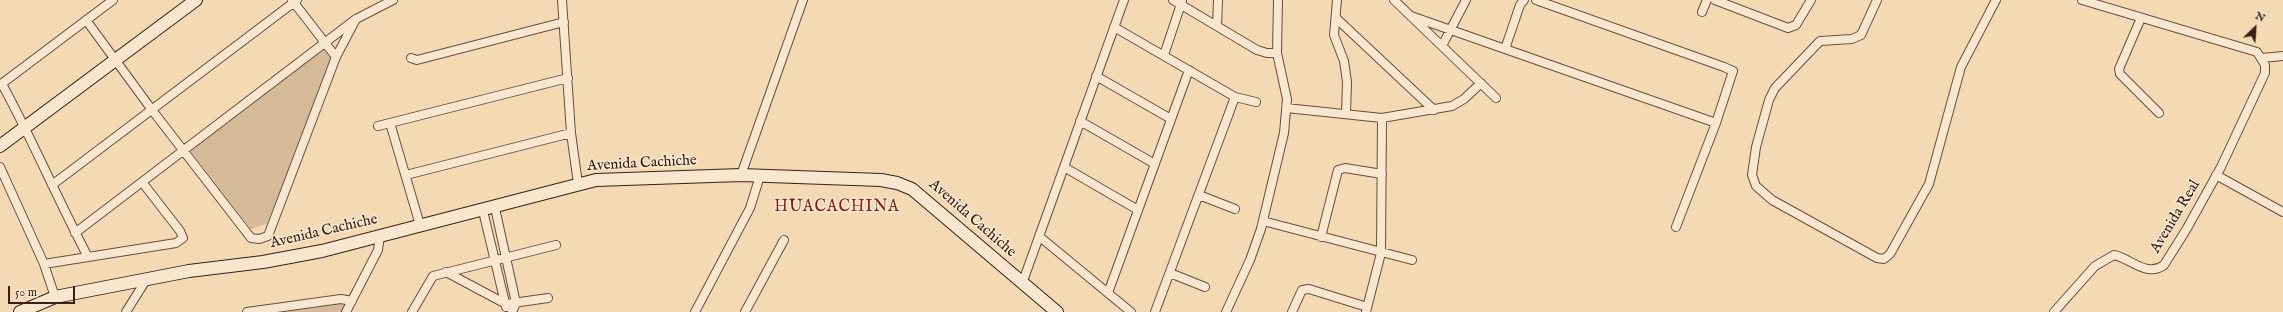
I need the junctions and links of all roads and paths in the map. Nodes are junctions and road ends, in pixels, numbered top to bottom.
1 (113, 0) edge
2 (196, 0) edge
3 (393, 0) edge
4 (562, 0) edge
5 (803, 0) edge
6 (1124, 0) edge
7 (1173, 0) edge
8 (1218, 0) edge
9 (1278, 0) edge
10 (1337, 0) edge
11 (1394, 0) edge
12 (1466, 0) edge
13 (1524, 0) edge
14 (1536, 0) edge
15 (1707, 0) edge
16 (1715, 0) edge
17 (1811, 0) edge
18 (1877, 0) edge
19 (1996, 0) edge
20 (2082, 0) edge
21 (294, 1) edge
22 (1182, 2) edge
23 (1702, 12) dead end
24 (1411, 16) junction
25 (1336, 18) junction
26 (2141, 18) junction
27 (356, 19) junction
28 (86, 20) junction
29 (564, 22) junction
30 (1217, 26) junction
31 (1114, 27) junction
32 (1452, 30) junction
33 (326, 43) junction
34 (1442, 46) junction
35 (1505, 49) junction
36 (1277, 53) junction
37 (1164, 55) junction
38 (2283, 56) edge
39 (336, 57) junction
40 (411, 58) dead end
41 (2262, 58) junction
42 (115, 61) junction
43 (1189, 70) junction
44 (1096, 76) junction
45 (568, 78) junction
46 (1481, 83) junction
47 (1, 85) edge
48 (1235, 96) junction
49 (1496, 98) dead end
50 (1256, 102) dead end
51 (1286, 108) junction
52 (152, 110) junction
53 (1434, 110) junction
54 (2159, 113) dead end
55 (1346, 114) junction
56 (1382, 118) junction
57 (1171, 119) junction
58 (1080, 121) junction
59 (390, 123) junction
60 (1716, 123) junction
61 (378, 126) dead end
62 (26, 128) junction
63 (571, 133) junction
64 (0, 146) edge
65 (184, 151) junction
66 (1155, 164) junction
67 (0, 167) edge
68 (1064, 167) junction
69 (1382, 174) junction
70 (406, 175) junction
71 (741, 175) junction
72 (2216, 175) junction
73 (760, 176) junction
74 (142, 182) junction
75 (578, 184) junction
76 (52, 185) junction
77 (1199, 195) junction
78 (489, 209) junction
79 (1235, 209) dead end
80 (1138, 210) junction
81 (2283, 212) edge
82 (1263, 221) junction
83 (420, 225) junction
84 (1676, 227) dead end
85 (75, 233) junction
86 (380, 236) junction
87 (1040, 237) junction
88 (1321, 237) junction
89 (784, 240) dead end
90 (556, 244) dead end
91 (1381, 253) junction
92 (88, 257) junction
93 (506, 258) junction
94 (495, 260) junction
95 (1412, 260) dead end
96 (44, 264) junction
97 (446, 272) junction
98 (1170, 273) junction
99 (146, 280) junction
100 (1022, 284) junction
101 (1205, 287) dead end
102 (1108, 293) junction
103 (55, 297) junction
104 (548, 298) dead end
105 (352, 301) junction
106 (516, 303) junction
107 (506, 308) edge
108 (1366, 310) edge
109 (20, 312) edge
110 (126, 312) edge
111 (247, 312) edge
112 (346, 312) edge
113 (412, 312) edge
114 (512, 312) edge
115 (695, 312) edge
116 (745, 312) edge
117 (1057, 312) edge
118 (1131, 312) edge
119 (1155, 312) edge
120 (1226, 312) edge
121 (1292, 312) edge
122 (2054, 312) edge

1 - 28 street
2 - 42 street
3 - 27 street
4 - 29 street
5 - 71 street
6 - 31 street
7 - 22 street
8 - 30 street
9 - 36 street
10 - 25 street
11 - 24 street
12 - 32 street
13 - 35 street
14 - 60 street
15 - 23 street
16 - 17 street
18 - 19 street
20 - 26 street
21 - 33 street
21 - 52 street
22 - 30 street
22 - 37 street
24 - 32 street
24 - 34 street
25 - 53 street
25 - 55 street
26 - 41 street
26 - 54 street
27 - 33 street
27 - 39 street
28 - 42 street
28 - 47 street
29 - 40 street
29 - 45 street
30 - 36 street
31 - 37 street
31 - 44 street
32 - 34 street
32 - 35 street
33 - 39 street
33 - 65 street
34 - 46 street
35 - 60 street
36 - 51 street
37 - 43 street
38 - 41 street
39 - 65 street
41 - 72 street, Avenida Real
42 - 52 street
42 - 62 street
43 - 48 street
43 - 57 street
44 - 57 street
44 - 58 street
45 - 59 street
45 - 63 street
46 - 49 street
46 - 53 street
47 - 62 street
48 - 50 street
48 - 77 street
51 - 55 street
51 - 82 street
52 - 65 street
52 - 76 street
53 - 56 street
55 - 56 street
56 - 69 street
57 - 66 street
58 - 66 street
58 - 68 street
59 - 61 street
59 - 70 street
60 - 84 street
62 - 64 street
62 - 76 street
63 - 70 street
63 - 75 street
65 - 74 street
66 - 80 street
67 - 96 street
68 - 80 street
68 - 87 street
69 - 88 street
69 - 91 street
70 - 83 street
71 - 73 street, Avenida Cachiche
71 - 75 street, Avenida Cachiche
72 - 81 street
72 - 122 street, Avenida Real
73 - 100 street, Avenida Cachiche
73 - 115 street
74 - 85 street
74 - 92 street
75 - 78 street, Avenida Cachiche
76 - 85 street
77 - 79 street
77 - 98 street
78 - 83 street, Avenida Cachiche
78 - 93 street
78 - 94 street
80 - 102 street
82 - 88 street
82 - 120 street
83 - 86 street, Avenida Cachiche
85 - 92 street
86 - 99 street, Avenida Cachiche
86 - 105 street
87 - 100 street
87 - 102 street
88 - 91 street
89 - 116 street
90 - 93 street
91 - 95 street
91 - 108 street
92 - 96 street
93 - 94 street
93 - 106 street
94 - 97 street
94 - 107 street
96 - 103 street
97 - 107 street
97 - 113 street
98 - 101 street
98 - 119 street
99 - 103 street, Avenida Cachiche
99 - 110 street
100 - 117 street, Avenida Cachiche
102 - 118 street
103 - 109 street, Avenida Cachiche
104 - 106 street
105 - 111 street
105 - 112 street
106 - 107 street
106 - 114 street
108 - 121 street

